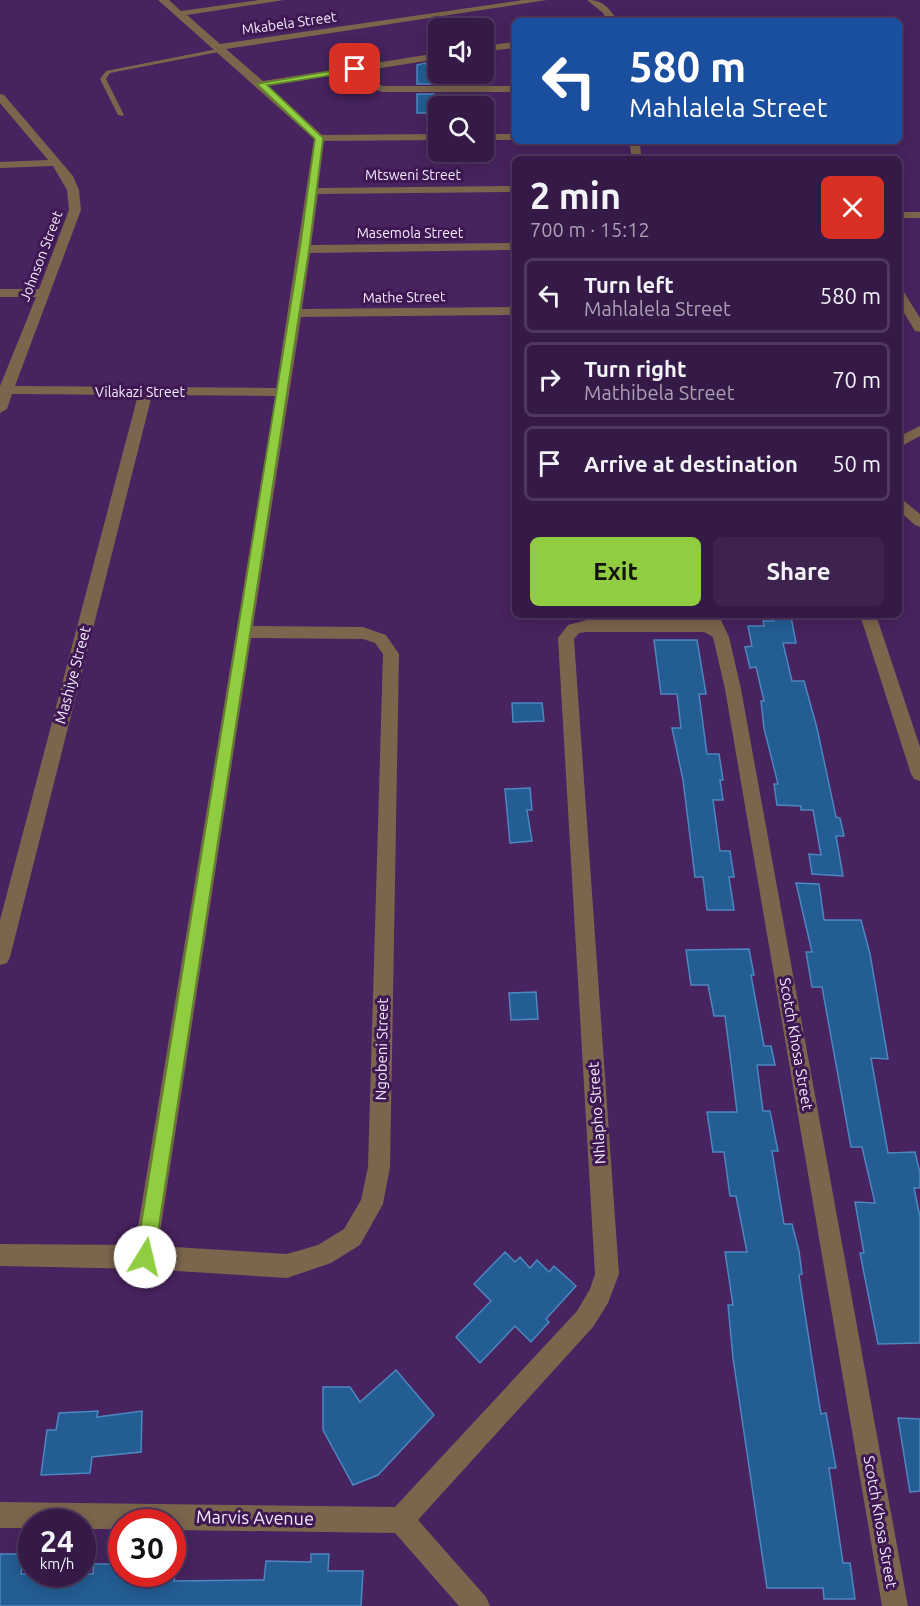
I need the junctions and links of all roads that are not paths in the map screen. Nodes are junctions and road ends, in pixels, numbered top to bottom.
1 (163, 0) edge
2 (279, 0) edge
3 (542, 0) edge
4 (592, 0) edge
5 (177, 14) junction
6 (610, 18) edge
7 (512, 45) edge
8 (220, 48) junction
9 (494, 48) edge
10 (428, 58) edge
11 (355, 69) junction
12 (261, 84) junction
13 (512, 89) edge
14 (0, 97) edge
15 (121, 115) dead end
16 (15, 116) junction
17 (0, 117) edge
18 (512, 136) edge
19 (428, 137) edge
20 (494, 137) edge
21 (319, 138) junction
22 (58, 163) junction
23 (0, 165) edge
24 (512, 189) edge
25 (311, 191) junction
26 (902, 215) edge
27 (920, 215) edge
28 (512, 247) edge
29 (305, 249) junction
30 (0, 293) edge
31 (43, 293) junction
32 (902, 301) edge
33 (512, 311) edge
34 (294, 313) junction
35 (920, 328) edge
36 (4, 390) edge
37 (146, 392) junction
38 (281, 392) junction
39 (0, 409) edge
40 (918, 431) edge
41 (902, 441) edge
42 (902, 505) edge
43 (920, 522) edge
44 (869, 618) edge
45 (714, 623) edge
46 (570, 631) joint
47 (243, 632) junction
48 (920, 774) edge
49 (0, 957) edge
50 (0, 1255) edge
51 (145, 1257) junction
52 (0, 1515) edge
53 (402, 1520) junction
54 (477, 1606) edge
55 (895, 1606) edge

1 - 5 street
2 - 5 street
3 - 8 street, Mkabela Street
4 - 6 street
5 - 8 street
7 - 9 street
8 - 12 street
8 - 15 lane
10 - 11 street
11 - 12 street
11 - 13 street
12 - 21 street
14 - 16 street, Johnson Street
16 - 17 street
16 - 22 street, Johnson Street
18 - 20 street
19 - 21 street
21 - 25 street
22 - 23 street
22 - 31 street, Johnson Street
24 - 25 street, Mtsweni Street
25 - 29 street
26 - 27 street
28 - 29 street, Masemola Street
29 - 34 street
30 - 31 street
31 - 36 street, Johnson Street
32 - 35 street
33 - 34 street, Mathe Street
34 - 38 street
36 - 37 street, Vilakazi Street
36 - 39 street, Johnson Street
37 - 38 street, Vilakazi Street
37 - 49 street, Mashiye Street
38 - 47 street
40 - 41 street
42 - 43 street
44 - 48 street
45 - 46 street, Scotch Khosa Street
45 - 55 street, Scotch Khosa Street
46 - 53 street, Nhlapho Street
47 - 51 street
47 - 51 street, Ngobeni Street
50 - 51 street, Ngobeni Street
52 - 53 street, Marvis Avenue
53 - 54 street

